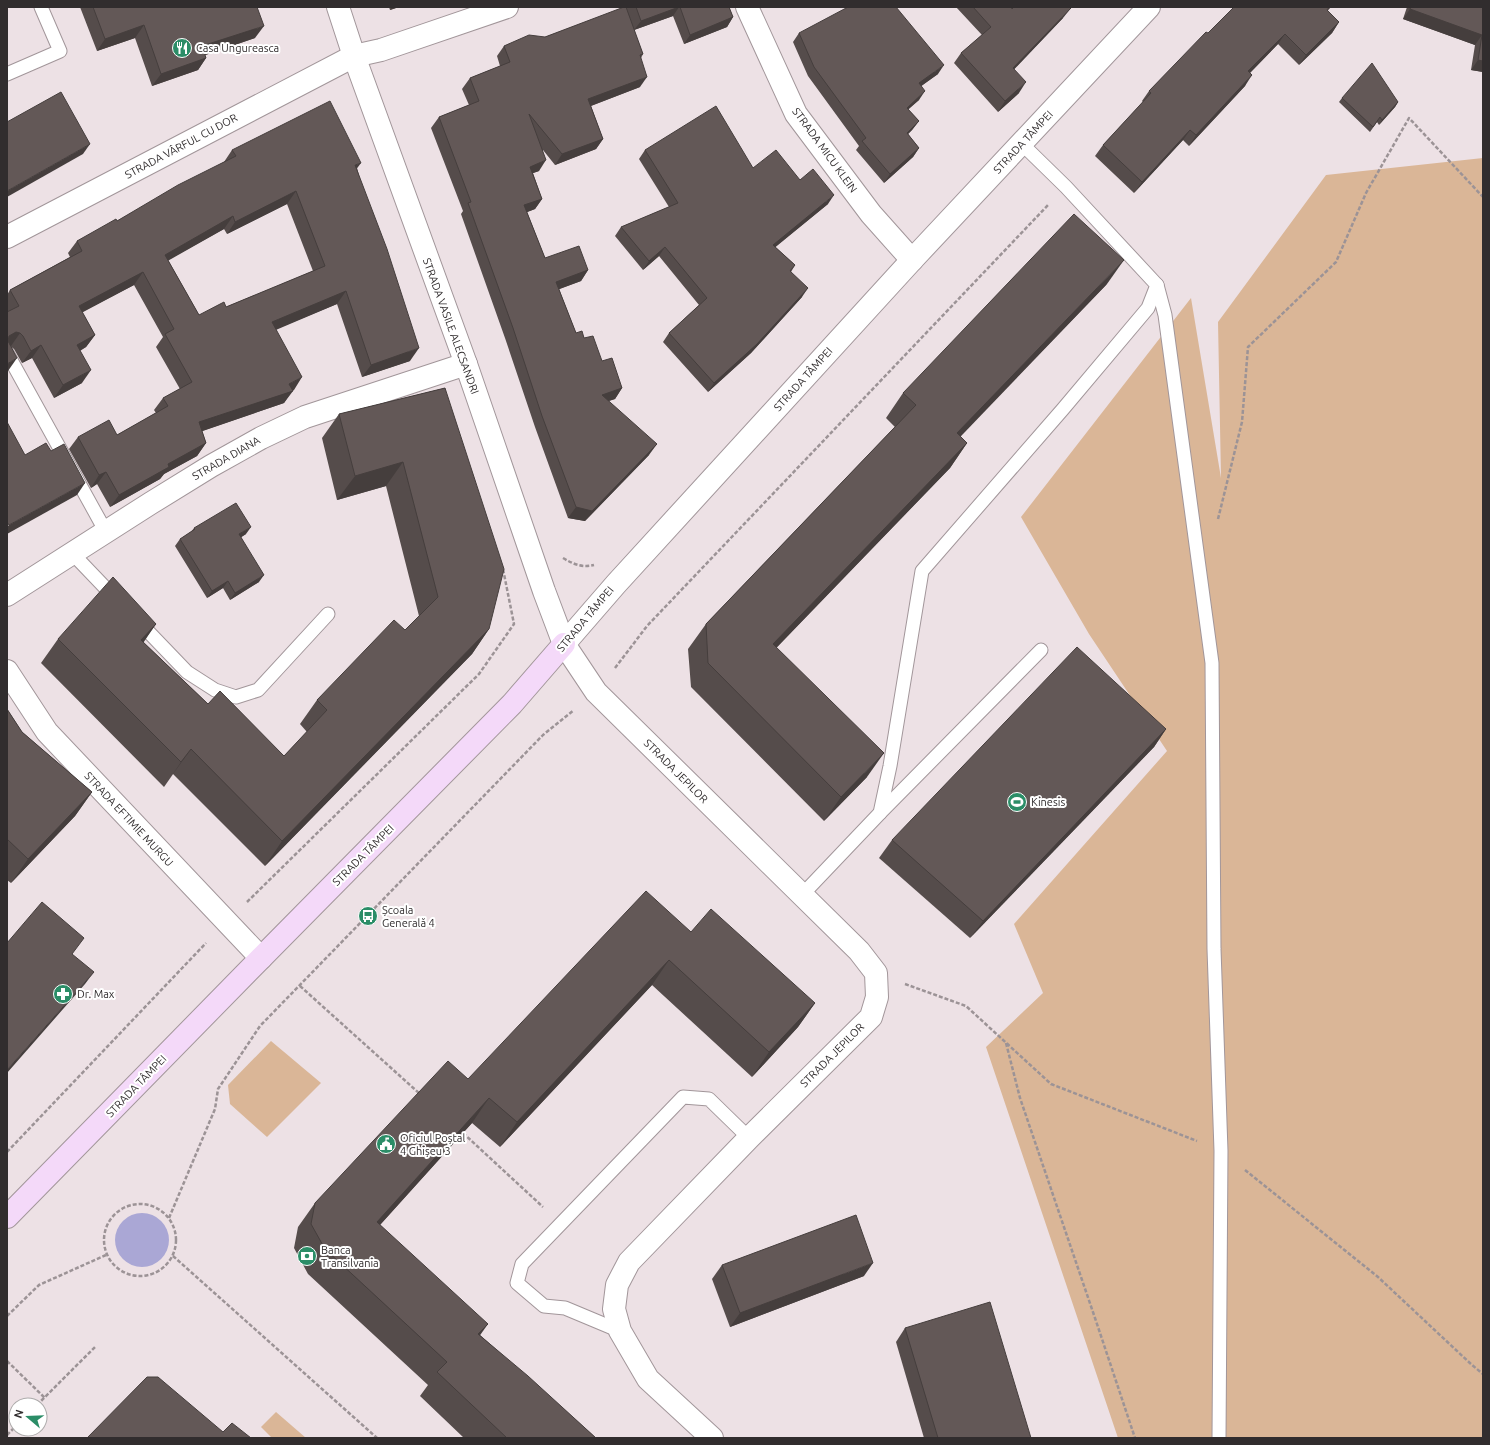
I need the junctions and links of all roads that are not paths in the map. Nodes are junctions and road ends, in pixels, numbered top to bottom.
1 (41, 7) edge
2 (338, 7) edge
3 (507, 7) edge
4 (747, 7) edge
5 (1149, 7) edge
6 (354, 56) junction
7 (7, 74) edge
8 (1022, 144) junction
9 (7, 236) edge
10 (912, 260) junction
11 (1157, 285) junction
12 (7, 353) edge
13 (466, 364) junction
14 (106, 532) junction
15 (72, 553) junction
16 (7, 595) edge
17 (328, 614) dead end
18 (564, 644) junction
19 (1041, 650) dead end
20 (7, 672) edge
21 (880, 813) junction
22 (802, 895) junction
23 (260, 958) junction
24 (749, 1138) junction
25 (7, 1217) edge
26 (620, 1331) junction
27 (712, 1438) edge
28 (1218, 1438) edge

1 - 7 lane
2 - 6 street, STRADA VASILE ALECSANDRI
3 - 6 street, STRADA VÂRFUL CU DOR
4 - 10 street, STRADA MICU KLEIN
5 - 8 street, STRADA TÂMPEI
6 - 9 street, STRADA VÂRFUL CU DOR
6 - 13 street, STRADA VASILE ALECSANDRI
8 - 10 street, STRADA TÂMPEI
8 - 11 lane
10 - 18 street, STRADA TÂMPEI
11 - 21 lane
11 - 28 lane
12 - 14 lane
13 - 14 street, STRADA DIANA
13 - 18 street, STRADA VASILE ALECSANDRI
14 - 15 street, STRADA DIANA
15 - 16 street, STRADA DIANA
15 - 17 lane
18 - 22 street, STRADA JEPILOR
18 - 23 street, STRADA TÂMPEI
19 - 21 lane
20 - 23 street, STRADA EFTIMIE MURGU
21 - 22 lane
22 - 24 street, STRADA JEPILOR
23 - 25 street, STRADA TÂMPEI
24 - 26 street, STRADA JEPILOR
24 - 26 lane
26 - 27 street, STRADA JEPILOR

